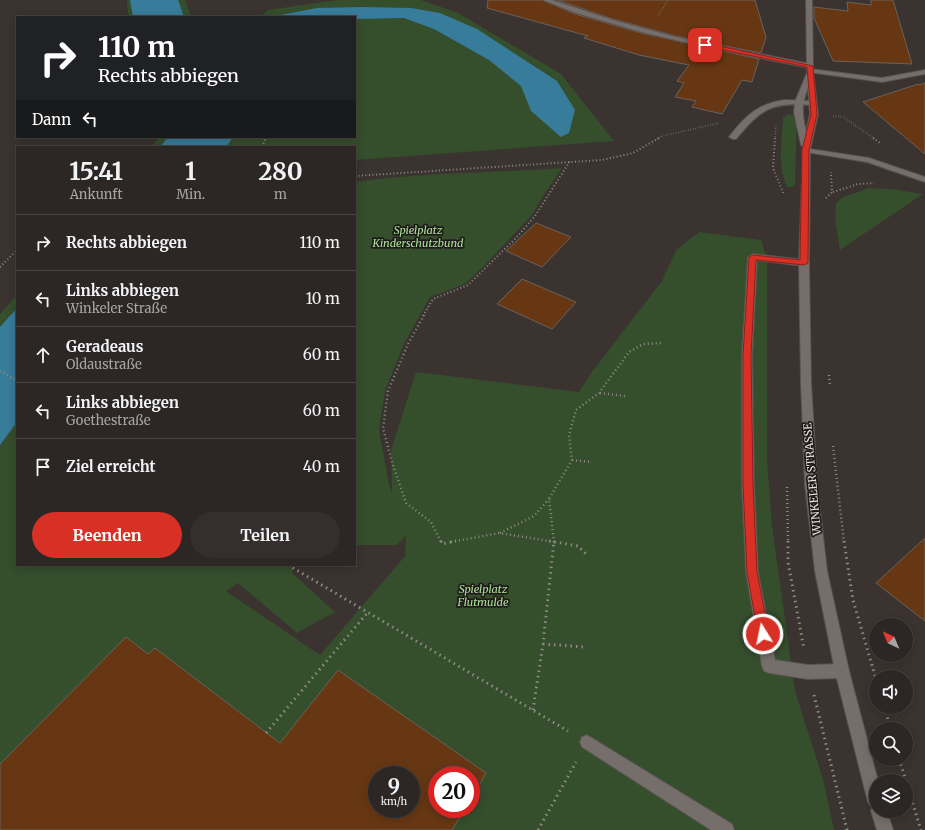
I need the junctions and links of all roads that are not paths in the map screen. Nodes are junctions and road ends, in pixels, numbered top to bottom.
1 (546, 0) edge
2 (809, 0) edge
3 (810, 68) junction
4 (925, 72) edge
5 (799, 102) junction
6 (812, 103) junction
7 (733, 137) dead end
8 (806, 150) junction
9 (925, 180) edge
10 (804, 263) junction
11 (842, 671) junction
12 (587, 742) road end
13 (869, 775) edge
14 (881, 818) edge
15 (726, 830) edge
16 (885, 830) edge

1 - 3 street
2 - 3 street
3 - 4 street
3 - 5 street
3 - 6 street
5 - 6 street
5 - 7 street
5 - 8 street
6 - 8 street
8 - 9 street
8 - 10 street, WINKELER STRASSE
10 - 11 street, WINKELER STRASSE
10 - 11 street
11 - 13 street, WINKELER STRASSE
12 - 15 street
14 - 16 street

